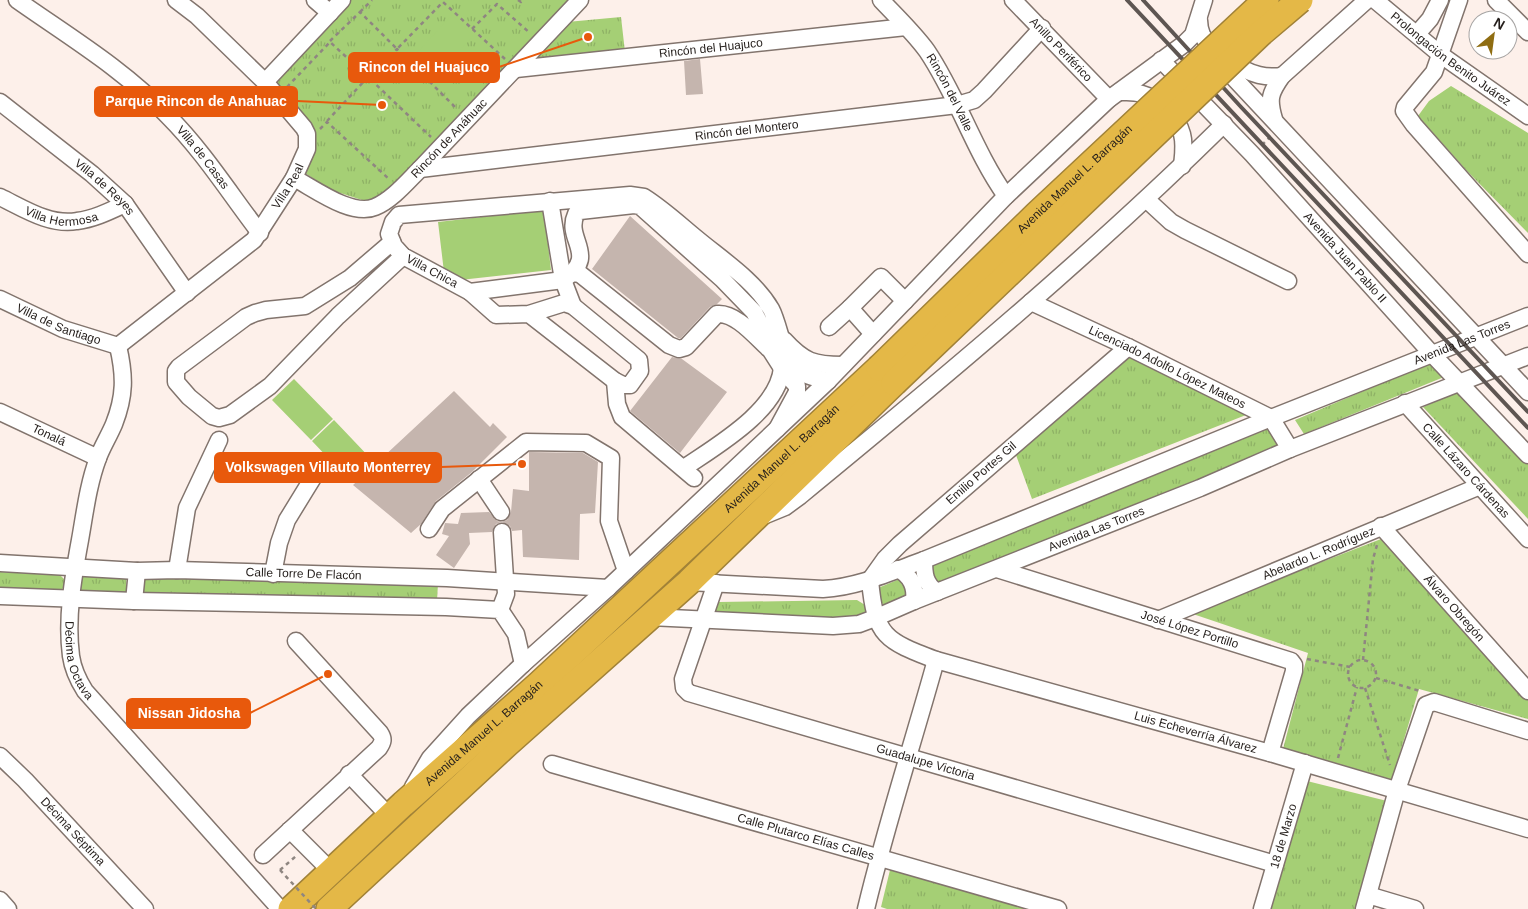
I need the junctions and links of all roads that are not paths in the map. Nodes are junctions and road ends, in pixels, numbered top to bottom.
1 (17, 0) edge
2 (176, 0) edge
3 (315, 0) edge
4 (342, 0) edge
5 (580, 0) edge
6 (881, 0) edge
7 (1013, 0) edge
8 (1204, 0) edge
9 (1266, 0) edge
10 (1300, 0) edge
11 (1367, 0) edge
12 (1375, 0) edge
13 (1440, 0) edge
14 (1459, 0) edge
15 (1496, 0) edge
16 (330, 13) junction
17 (1196, 27) junction
18 (906, 28) junction
19 (1042, 28) junction
20 (1528, 32) edge
21 (1417, 34) junction
22 (1441, 55) junction
23 (1161, 60) junction
24 (516, 69) junction
25 (1282, 76) junction
26 (265, 82) junction
27 (1114, 96) junction
28 (0, 102) edge
29 (957, 105) junction
30 (1528, 116) edge
31 (1277, 123) junction
32 (1224, 124) junction
33 (1182, 166) junction
34 (420, 170) junction
35 (294, 178) junction
36 (1006, 196) junction
37 (0, 197) edge
38 (1146, 199) junction
39 (550, 201) junction
40 (640, 201) junction
41 (125, 204) junction
42 (260, 233) junction
43 (392, 242) junction
44 (1528, 254) edge
45 (403, 256) junction
46 (568, 276) junction
47 (1288, 281) dead end
48 (470, 292) junction
49 (187, 293) junction
50 (747, 293) junction
51 (0, 299) edge
52 (905, 301) junction
53 (1031, 302) junction
54 (573, 306) junction
55 (850, 308) junction
56 (529, 314) junction
57 (1528, 316) edge
58 (829, 327) dead end
59 (873, 334) junction
60 (1476, 335) junction
61 (782, 337) junction
62 (118, 346) junction
63 (1128, 347) junction
64 (771, 350) junction
65 (1432, 354) junction
66 (1528, 356) edge
67 (843, 364) junction
68 (1504, 367) junction
69 (782, 368) junction
70 (887, 375) junction
71 (615, 381) junction
72 (828, 381) junction
73 (1461, 384) junction
74 (1528, 392) edge
75 (1405, 403) junction
76 (1, 418) edge
77 (1271, 418) junction
78 (777, 429) junction
79 (219, 440) dead end
80 (1290, 449) junction
81 (1528, 455) edge
82 (98, 458) junction
83 (314, 476) dead end
84 (479, 480) junction
85 (1480, 486) junction
86 (502, 512) dead end
87 (752, 521) junction
88 (1381, 526) junction
89 (429, 529) dead end
90 (502, 532) dead end
91 (1528, 539) edge
92 (924, 560) junction
93 (0, 564) edge
94 (75, 567) junction
95 (898, 569) junction
96 (997, 569) junction
97 (177, 570) junction
98 (137, 571) junction
99 (626, 571) junction
100 (273, 574) junction
101 (447, 578) junction
102 (870, 580) junction
103 (689, 582) junction
104 (505, 583) junction
105 (716, 583) junction
106 (608, 588) junction
107 (937, 592) junction
108 (0, 596) edge
109 (71, 599) junction
110 (134, 601) junction
111 (914, 601) junction
112 (446, 607) junction
113 (500, 610) junction
114 (650, 617) junction
115 (875, 618) junction
116 (704, 620) junction
117 (1158, 620) junction
118 (296, 641) dead end
119 (936, 660) junction
120 (523, 664) junction
121 (1528, 691) edge
122 (1528, 731) edge
123 (1270, 753) junction
124 (0, 756) edge
125 (909, 757) junction
126 (1305, 763) junction
127 (552, 764) dead end
128 (350, 774) junction
129 (1397, 790) junction
130 (396, 811) junction
131 (1528, 829) edge
132 (290, 830) junction
133 (264, 855) dead end
134 (878, 858) junction
135 (1275, 864) junction
136 (332, 872) junction
137 (0, 900) edge
138 (1366, 902) edge
139 (1032, 905) edge
140 (8, 909) edge
141 (145, 909) edge
142 (280, 909) edge
143 (291, 909) edge
144 (329, 909) edge
145 (866, 909) edge
146 (1058, 909) edge
147 (1262, 909) edge
148 (1415, 909) edge

1 - 42 street, Villa de Casas
2 - 26 street, Villa Real
3 - 16 street
4 - 16 street
5 - 24 street, Rincón de Anáhuac
6 - 18 street, Rincón del Valle
7 - 19 street, Anillo Periférico
8 - 17 street
9 - 70 highway, Avenida Manuel L. Barragán, bridge
10 - 70 highway, Avenida Manuel L. Barragán, bridge
11 - 25 street
12 - 21 street, Prolongación Benito Juárez
13 - 21 street
14 - 22 street
15 - 20 street
16 - 26 street
17 - 23 street
17 - 25 street
17 - 31 street
18 - 24 street, Rincón del Huajuco
18 - 29 street, Rincón del Valle
19 - 27 street, Anillo Periférico
19 - 29 street, Rincón del Montero
21 - 22 street, Prolongación Benito Juárez
22 - 30 street, Prolongación Benito Juárez
22 - 44 street
23 - 27 street
23 - 32 street, Avenida Juan Pablo II
24 - 34 street, Rincón de Anáhuac
25 - 31 street
26 - 35 street, Villa Real
27 - 33 street
27 - 36 street
28 - 41 street, Villa de Reyes
29 - 34 street, Rincón del Montero
29 - 36 street, Rincón del Valle
31 - 60 street
32 - 33 street
32 - 65 street, Avenida Juan Pablo II
33 - 38 street
34 - 35 street, Rincón de Anáhuac
35 - 42 street, Villa Real
36 - 52 street
37 - 41 street, Villa Hermosa
38 - 47 street
38 - 53 street
39 - 40 street
39 - 43 street
39 - 46 street
40 - 46 street
40 - 50 street
41 - 49 street, Villa de Reyes
42 - 49 street, Villa Real
43 - 45 street, Villa Chica
43 - 45 street
45 - 48 street, Villa Chica
46 - 48 street, Villa Chica
46 - 54 street
46 - 64 street
48 - 56 street
49 - 62 street, Villa Real
50 - 61 street
50 - 64 street
51 - 62 street, Villa de Santiago
52 - 55 street
52 - 59 street
53 - 63 street, Licenciado Adolfo López Mateos
53 - 87 street
54 - 56 street
54 - 71 street
55 - 58 street
55 - 59 street
56 - 71 street
57 - 60 street, Avenida Las Torres
59 - 67 street
60 - 65 street, Avenida Las Torres
60 - 68 street
61 - 67 street
61 - 72 street
62 - 82 street, Décima Octava
63 - 77 street, Licenciado Adolfo López Mateos
63 - 102 street, Emilio Portes Gil
64 - 69 street
65 - 73 street, Avenida Juan Pablo II
65 - 77 street, Avenida Las Torres
66 - 68 street, Avenida Las Torres
67 - 72 street
68 - 73 street, Avenida Las Torres
68 - 74 street
69 - 71 street
69 - 78 street
70 - 87 highway, Avenida Manuel L. Barragán
70 - 130 highway, Avenida Manuel L. Barragán
72 - 78 street
73 - 75 street, Avenida Las Torres
73 - 81 street, Avenida Juan Pablo II
75 - 80 street, Avenida Las Torres
75 - 85 street, Calle Lázaro Cárdenas
76 - 82 street, Tonalá
77 - 80 street
77 - 92 street, Avenida Las Torres
78 - 99 street
79 - 97 street
80 - 96 street, Avenida Las Torres
82 - 94 street, Décima Octava
83 - 100 street
84 - 86 street
84 - 89 street
84 - 99 street
85 - 88 street, Abelardo L. Rodríguez
85 - 91 street, Calle Lázaro Cárdenas
87 - 103 highway, Avenida Manuel L. Barragán
88 - 117 street, Abelardo L. Rodríguez
88 - 121 street, Álvaro Obregón
90 - 104 street
92 - 95 street, Avenida Las Torres
92 - 107 street
93 - 94 street, Calle Torre De Flacón
94 - 98 street, Calle Torre De Flacón
94 - 109 street, Décima Octava
95 - 102 street, Avenida Las Torres
95 - 111 street
96 - 107 street, Avenida Las Torres
96 - 117 street, José López Portillo
97 - 98 street, Calle Torre De Flacón
97 - 100 street, Calle Torre De Flacón
98 - 110 street
99 - 106 street
100 - 101 street, Calle Torre De Flacón
101 - 104 street, Calle Torre De Flacón
101 - 112 street
102 - 105 street, Avenida Las Torres
102 - 115 street
103 - 105 street, Avenida Las Torres
103 - 114 highway, Avenida Manuel L. Barragán
104 - 106 street, Calle Torre De Flacón
104 - 113 street
105 - 116 street, Guadalupe Victoria
106 - 120 street
107 - 111 street, Avenida Las Torres
108 - 109 street
109 - 110 street
109 - 142 street, Décima Octava
110 - 112 street
111 - 115 street, Avenida Las Torres
112 - 113 street
113 - 120 street
114 - 116 street, Avenida Las Torres
114 - 144 highway, Avenida Manuel L. Barragán
115 - 116 street, Avenida Las Torres
115 - 119 street, Luis Echeverría Álvarez
116 - 125 street, Guadalupe Victoria
117 - 123 street, José López Portillo
118 - 128 street
119 - 123 street, Luis Echeverría Álvarez
119 - 125 street
120 - 130 street
122 - 129 street
123 - 126 street, Luis Echeverría Álvarez
124 - 141 street, Décima Séptima
125 - 134 street
125 - 135 street, Guadalupe Victoria
126 - 129 street, Luis Echeverría Álvarez
126 - 135 street, 18 de Marzo
127 - 134 street, Calle Plutarco Elías Calles
128 - 130 street
128 - 132 street
129 - 131 street, Luis Echeverría Álvarez
129 - 138 street
130 - 136 highway, Avenida Manuel L. Barragán
132 - 133 street
132 - 136 street
134 - 139 street, Calle Plutarco Elías Calles
134 - 145 street
135 - 147 street, 18 de Marzo
136 - 143 highway, Avenida Manuel L. Barragán
137 - 140 street
138 - 148 street
139 - 146 street, Calle Plutarco Elías Calles

